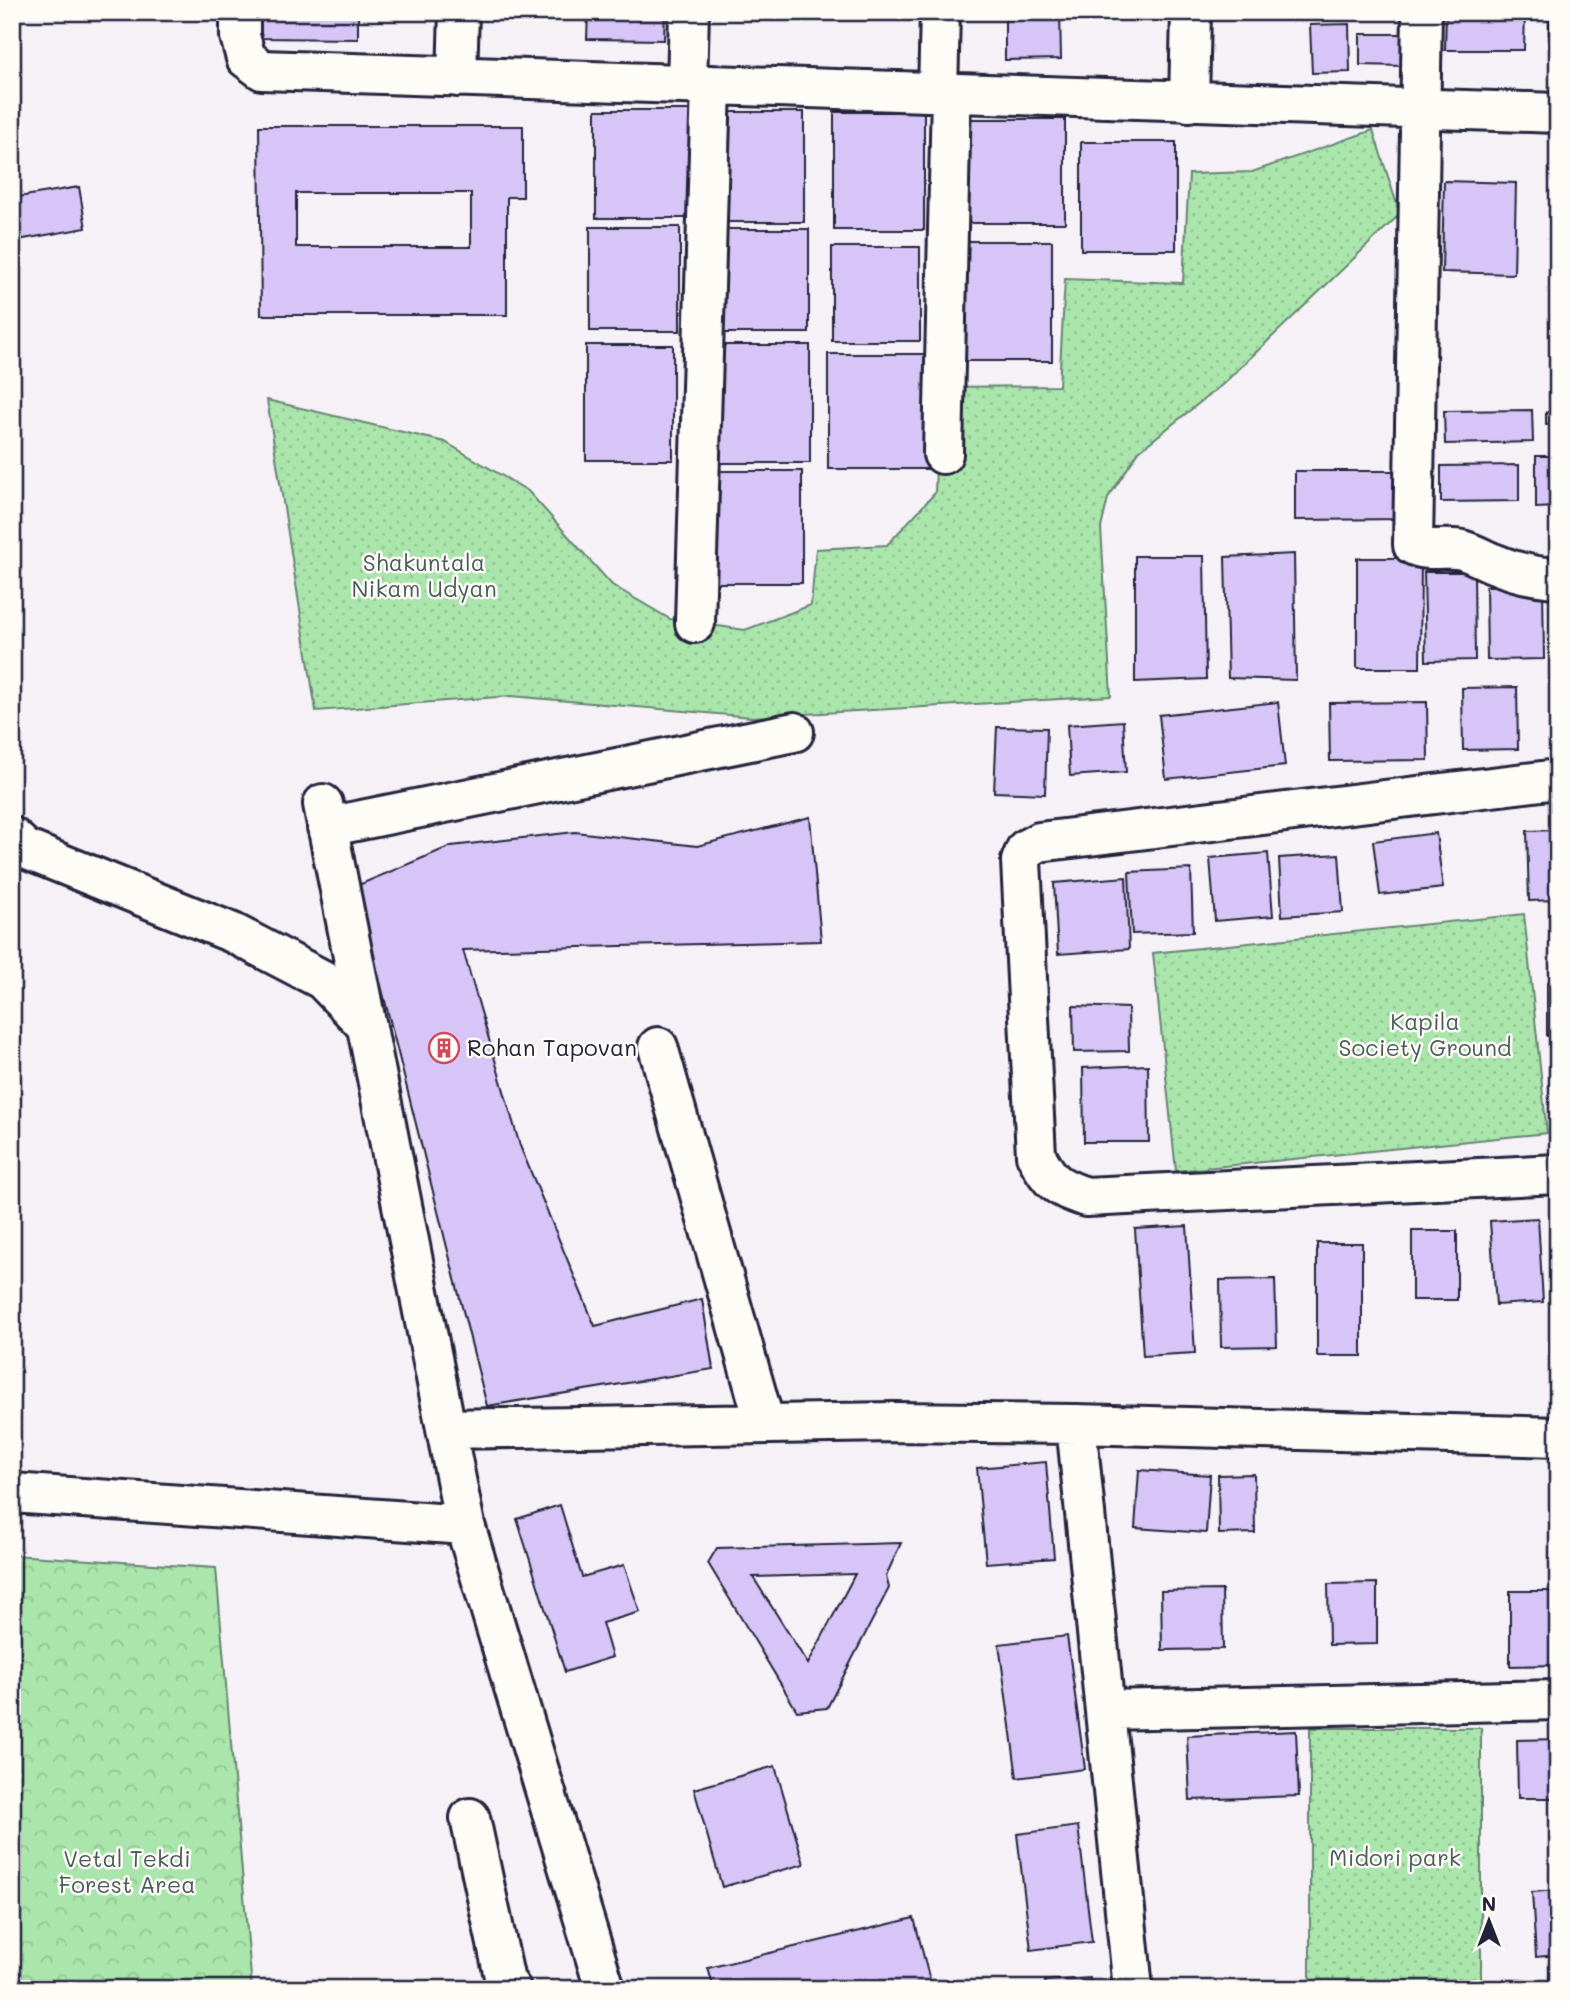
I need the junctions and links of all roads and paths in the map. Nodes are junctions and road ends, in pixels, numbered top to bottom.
1 (240, 12) edge
2 (459, 12) edge
3 (689, 12) edge
4 (940, 12) edge
5 (1191, 12) edge
6 (1422, 12) edge
7 (457, 76) junction
8 (699, 85) junction
9 (945, 93) junction
10 (1189, 102) junction
11 (1421, 110) junction
12 (1558, 113) edge
13 (943, 454) dead end
14 (1558, 578) edge
15 (695, 623) dead end
16 (794, 732) dead end
17 (1558, 779) edge
18 (12, 837) edge
19 (367, 1026) junction
20 (658, 1047) dead end
21 (1558, 1174) edge
22 (765, 1424) junction
23 (1076, 1424) junction
24 (446, 1429) junction
25 (1558, 1437) edge
26 (12, 1493) edge
27 (465, 1525) junction
28 (1558, 1700) edge
29 (1105, 1710) junction
30 (470, 1818) dead end
31 (511, 1989) edge
32 (605, 1989) edge
33 (1133, 1989) edge

1 - 7 street
2 - 7 street
3 - 8 street
4 - 9 street
5 - 10 street
6 - 11 street
7 - 8 street
8 - 9 street
8 - 15 street
9 - 10 street
9 - 13 street
10 - 11 street
11 - 12 street
11 - 14 street
16 - 19 street
17 - 21 street
18 - 19 street
19 - 24 street
20 - 22 street
22 - 23 street
22 - 24 street
23 - 25 street
23 - 29 street
24 - 27 street
26 - 27 street
27 - 32 street
28 - 29 street
29 - 33 street
30 - 31 street

